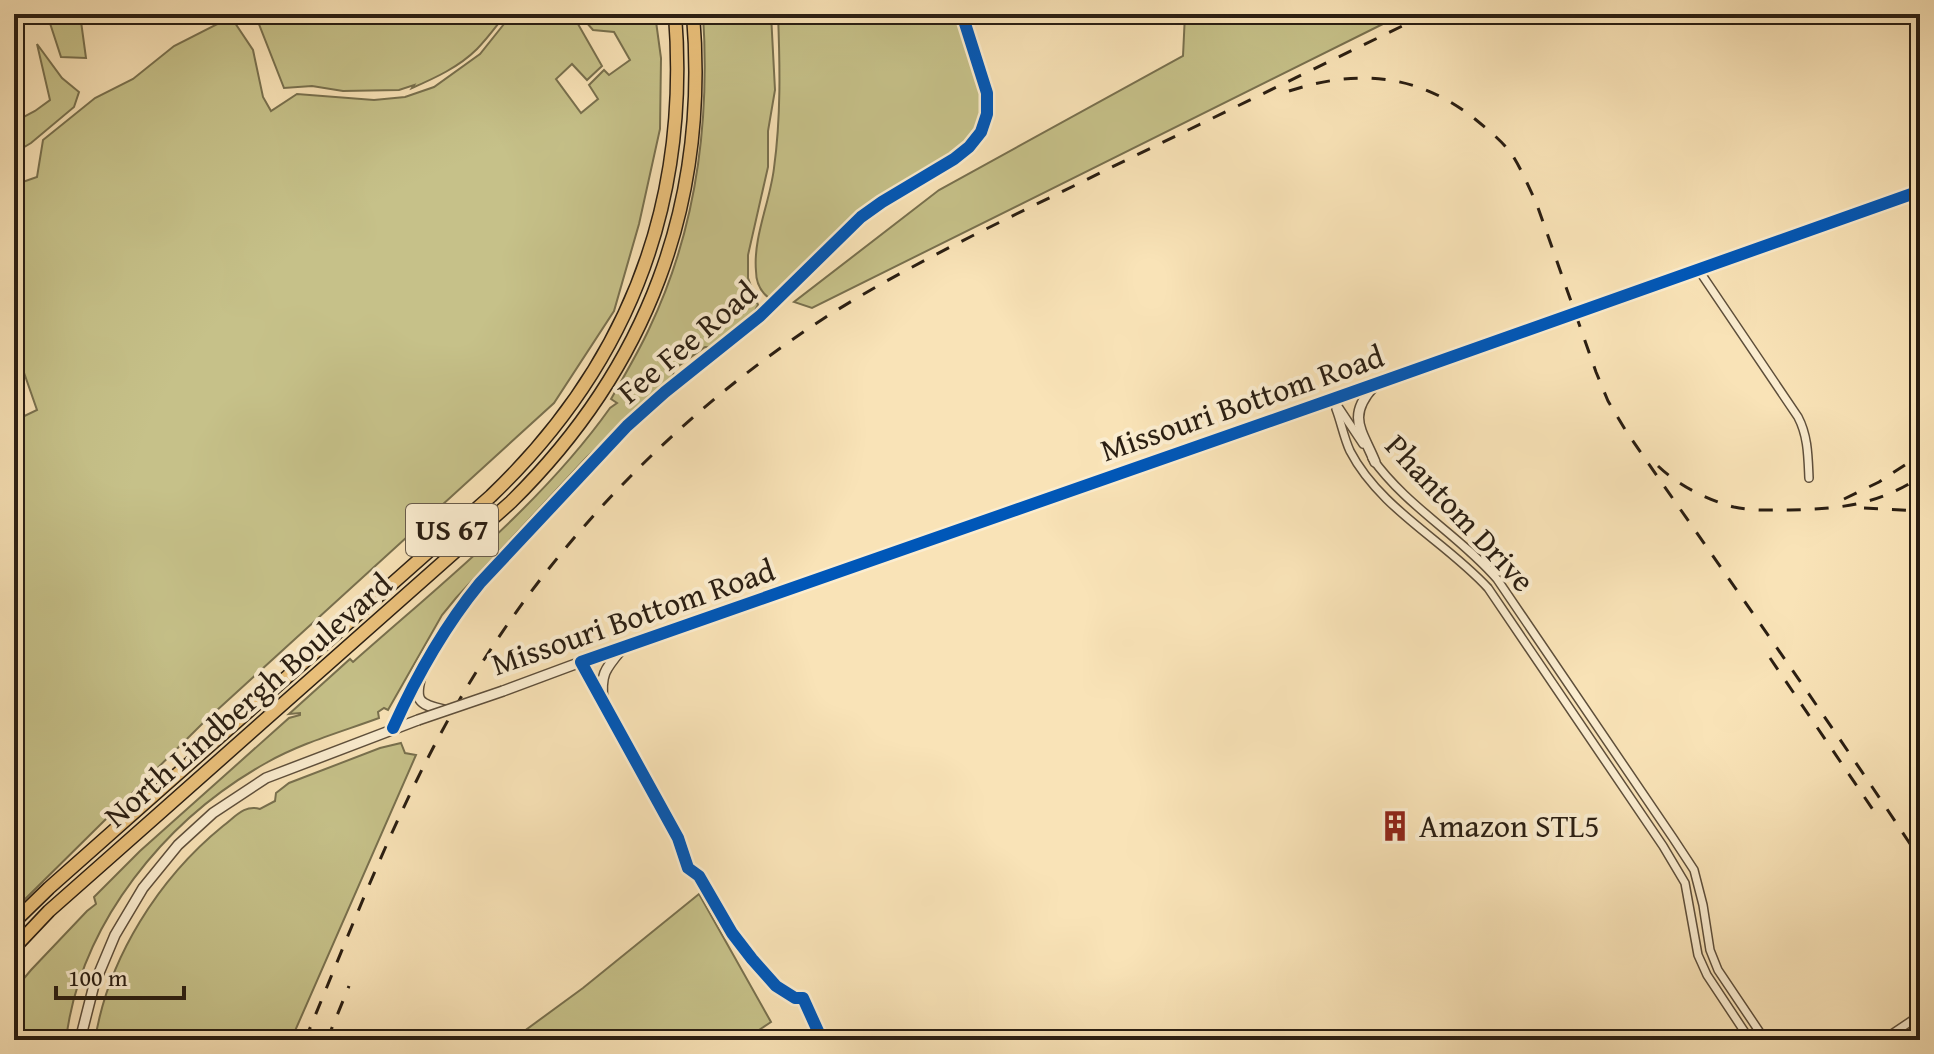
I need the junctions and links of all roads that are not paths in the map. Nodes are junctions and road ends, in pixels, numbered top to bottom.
1 (675, 14) edge
2 (693, 14) edge
3 (962, 14) edge
4 (1920, 191) edge
5 (1698, 269) junction
6 (1376, 384) junction
7 (1333, 399) junction
8 (1375, 462) junction
9 (1809, 478) dead end
10 (623, 647) junction
11 (581, 662) junction
12 (422, 672) junction
13 (603, 701) junction
14 (444, 710) junction
15 (393, 728) junction
16 (688, 868) dead end
17 (14, 922) edge
18 (14, 948) edge
19 (1920, 1015) edge
20 (80, 1040) edge
21 (1750, 1040) edge
22 (1765, 1040) edge
23 (1883, 1040) edge

1 - 17 highway, North Lindbergh Boulevard / US 67
2 - 18 highway, North Lindbergh Boulevard / US 67
3 - 12 street, Fee Fee Road
4 - 5 street, Missouri Bottom Road
5 - 6 street, Missouri Bottom Road
5 - 9 street
6 - 7 street, Missouri Bottom Road
6 - 8 street
7 - 8 street, Phantom Drive
7 - 10 street, Missouri Bottom Road
7 - 21 street, Phantom Drive
8 - 22 street, Phantom Drive
10 - 11 street, Missouri Bottom Road
10 - 13 street
11 - 13 street
11 - 14 street, Missouri Bottom Road, bridge
12 - 14 street
12 - 15 street, Fee Fee Road
13 - 16 street
14 - 15 street, Missouri Bottom Road, bridge
15 - 20 street, Missouri Bottom Road
19 - 23 street

